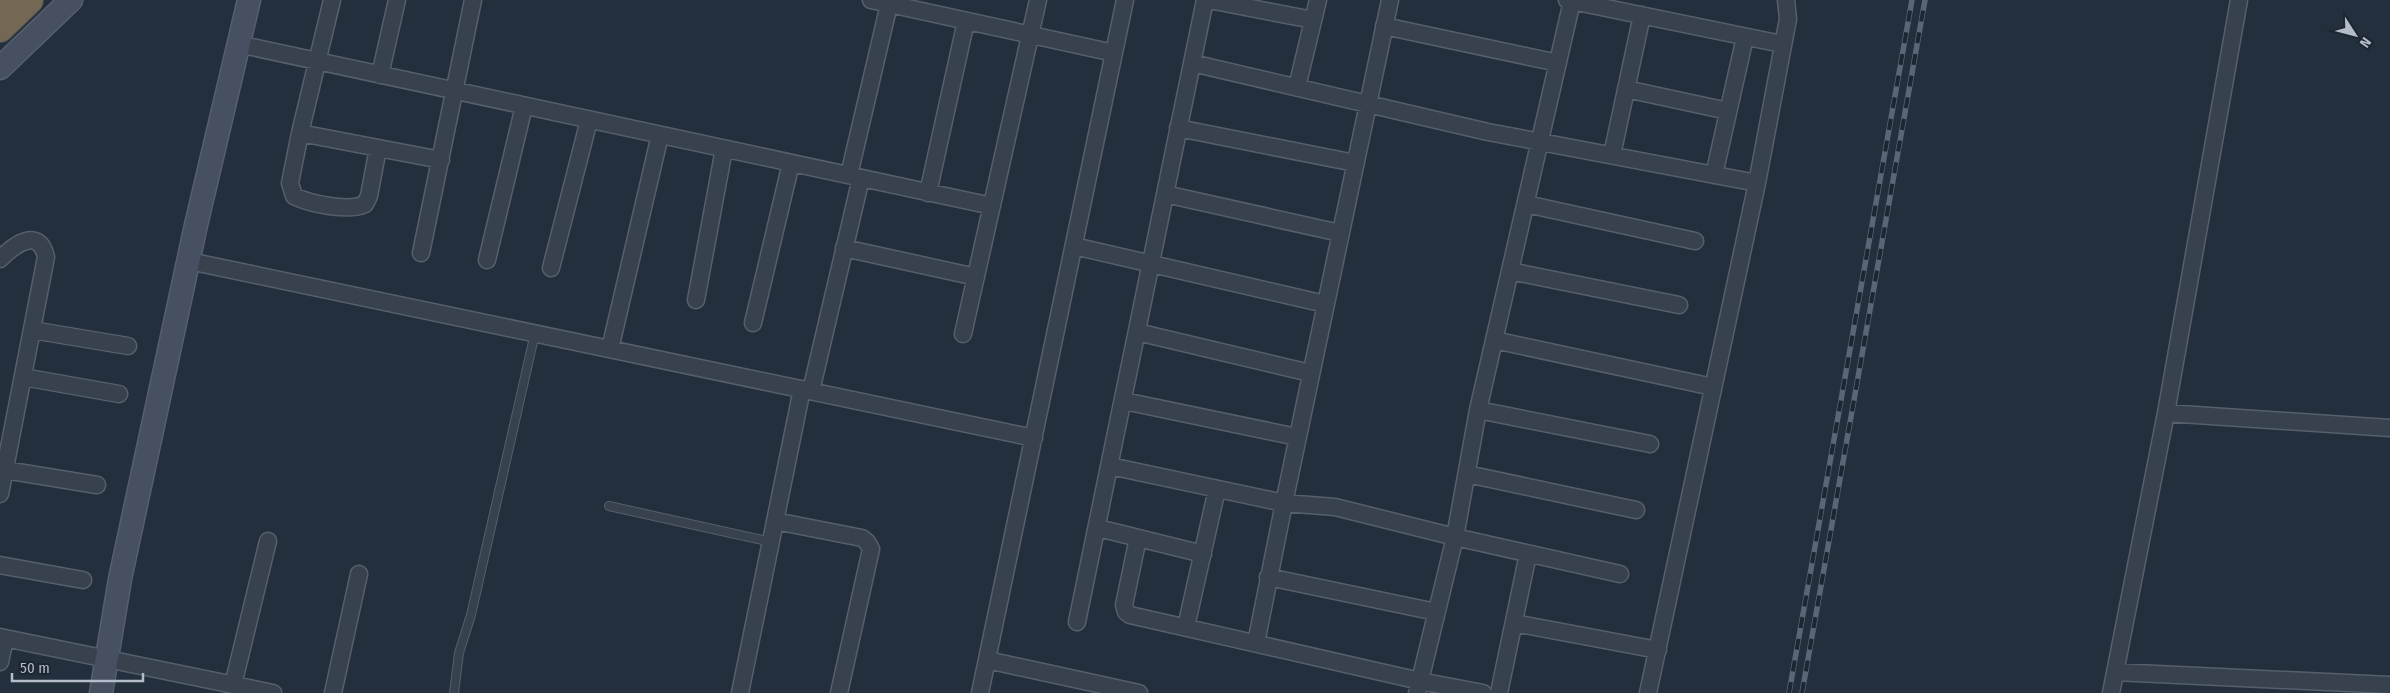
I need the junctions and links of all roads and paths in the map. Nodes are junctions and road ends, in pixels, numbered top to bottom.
1 (29, 0) edge
2 (71, 0) edge
3 (332, 0) edge
4 (397, 0) edge
5 (473, 0) edge
6 (871, 0) edge
7 (1038, 0) edge
8 (1125, 0) edge
9 (1204, 0) edge
10 (1209, 0) edge
11 (1318, 0) edge
12 (1390, 0) edge
13 (1570, 0) edge
14 (1786, 0) edge
15 (2239, 0) edge
16 (890, 2) edge
17 (245, 3) edge
18 (1642, 16) junction
19 (1313, 20) junction
20 (966, 21) junction
21 (1384, 26) junction
22 (0, 28) edge
23 (1030, 35) junction
24 (1745, 36) junction
25 (238, 44) junction
26 (1782, 44) junction
27 (1114, 53) junction
28 (318, 61) junction
29 (1192, 63) junction
30 (1558, 63) junction
31 (0, 68) edge
32 (380, 75) junction
33 (1297, 87) junction
34 (1626, 89) junction
35 (455, 91) junction
36 (1368, 103) junction
37 (524, 106) junction
38 (1728, 111) junction
39 (589, 120) junction
40 (1178, 128) junction
41 (300, 133) junction
42 (660, 135) junction
43 (1541, 141) junction
44 (378, 148) junction
45 (724, 148) junction
46 (1612, 155) junction
47 (441, 160) junction
48 (1355, 162) junction
49 (791, 163) junction
50 (1714, 175) junction
51 (855, 177) junction
52 (1757, 183) junction
53 (928, 192) junction
54 (1165, 194) junction
55 (1526, 204) junction
56 (992, 206) junction
57 (1340, 233) junction
58 (1695, 241) dead end
59 (1074, 246) junction
60 (844, 248) junction
61 (421, 253) dead end
62 (0, 259) edge
63 (487, 260) dead end
64 (190, 261) junction
65 (1151, 264) junction
66 (551, 268) dead end
67 (1510, 271) junction
68 (976, 277) junction
69 (696, 300) dead end
70 (1324, 304) junction
71 (1679, 305) dead end
72 (754, 322) dead end
73 (32, 330) junction
74 (1137, 332) junction
75 (534, 333) junction
76 (963, 334) dead end
77 (1494, 340) junction
78 (128, 346) dead end
79 (610, 349) junction
80 (1310, 373) junction
81 (23, 376) junction
82 (1713, 387) junction
83 (806, 390) junction
84 (119, 394) dead end
85 (1124, 401) junction
86 (1478, 410) junction
87 (2166, 412) junction
88 (2390, 428) edge
89 (1297, 437) junction
90 (1034, 438) junction
91 (1650, 444) dead end
92 (1110, 466) junction
93 (5, 470) junction
94 (1467, 474) junction
95 (97, 485) dead end
96 (1217, 489) junction
97 (0, 494) edge
98 (1284, 503) junction
99 (610, 506) dead end
100 (1636, 510) dead end
101 (776, 521) junction
102 (1098, 528) junction
103 (1455, 537) junction
104 (1138, 538) junction
105 (268, 541) dead end
106 (771, 542) junction
107 (1203, 554) junction
108 (1528, 554) junction
109 (0, 565) edge
110 (359, 574) dead end
111 (1620, 574) dead end
112 (1268, 577) junction
113 (83, 580) dead end
114 (1436, 612) junction
115 (1077, 622) dead end
116 (1514, 623) junction
117 (1186, 627) junction
118 (2, 637) edge
119 (1256, 644) junction
120 (1658, 650) junction
121 (107, 660) junction
122 (987, 660) junction
123 (0, 662) edge
124 (2115, 672) junction
125 (2390, 685) edge
126 (1418, 687) edge
127 (239, 688) edge
128 (101, 693) edge
129 (273, 693) edge
130 (333, 693) edge
131 (454, 693) edge
132 (740, 693) edge
133 (839, 693) edge
134 (980, 693) edge
135 (1139, 693) edge
136 (1482, 693) edge
137 (1499, 693) edge
138 (1648, 693) edge
139 (2111, 693) edge

1 - 22 highway
2 - 31 street
3 - 28 street
4 - 32 street
5 - 35 street
6 - 16 street
7 - 23 street
8 - 27 street
9 - 29 street
10 - 19 street
11 - 19 street
12 - 21 street
13 - 18 street
13 - 30 street
14 - 26 street
15 - 87 street
16 - 20 street
16 - 51 street
17 - 25 street
18 - 24 street
18 - 34 street
19 - 33 street
20 - 23 street
20 - 53 street
21 - 30 street
21 - 36 street
23 - 27 street
23 - 56 street
24 - 26 street
24 - 38 street
25 - 28 street
25 - 64 street
26 - 52 street
27 - 59 street
28 - 32 street
28 - 41 street
29 - 33 street
29 - 40 street
30 - 43 street
32 - 35 street
33 - 36 street
34 - 38 street
34 - 46 street
35 - 37 street
35 - 47 street
36 - 43 street
36 - 48 street
37 - 39 street
37 - 63 street
38 - 50 street
39 - 42 street
39 - 66 street
40 - 48 street
40 - 54 street
41 - 44 street
41 - 44 street
42 - 45 street
42 - 79 street
43 - 46 street
43 - 55 street
44 - 47 street
45 - 49 street
45 - 69 street
46 - 50 street
47 - 61 street
48 - 57 street
49 - 51 street
49 - 72 street
50 - 52 street
51 - 53 street
51 - 60 street
52 - 82 street
53 - 56 street
54 - 57 street
54 - 65 street
55 - 58 street
55 - 67 street
56 - 68 street
57 - 70 street
59 - 65 street
59 - 90 street
60 - 68 street
60 - 83 street
62 - 73 street
64 - 75 street
64 - 121 street
65 - 70 street
65 - 74 street
67 - 71 street
67 - 77 street
68 - 76 street
70 - 80 street
73 - 78 street
73 - 81 street
74 - 80 street
74 - 85 street
75 - 79 street
75 - 131 lane
77 - 82 street
77 - 86 street
79 - 83 street
80 - 89 street
81 - 84 street
81 - 93 street
82 - 120 street
83 - 90 street
83 - 101 street
85 - 89 street
85 - 92 street
86 - 91 street
86 - 94 street
87 - 88 street
87 - 124 street
89 - 98 street
90 - 122 street
92 - 96 street
92 - 102 street
93 - 95 street
93 - 97 street
94 - 100 street
94 - 103 street
96 - 98 street
96 - 107 street
98 - 103 street
98 - 112 street
99 - 106 lane
101 - 106 street
101 - 133 street
102 - 104 street
102 - 115 street
103 - 108 street
103 - 114 street
104 - 107 street
104 - 117 street
105 - 127 street
106 - 132 street
107 - 117 street
108 - 111 street
108 - 116 street
109 - 113 street
110 - 130 street
112 - 114 street
112 - 119 street
114 - 126 street
116 - 120 street
116 - 137 street
117 - 119 street
118 - 121 street
118 - 123 street
119 - 126 street
120 - 138 street
121 - 127 street
121 - 128 street
122 - 134 street
122 - 135 street
124 - 125 street
124 - 139 street
126 - 136 street
127 - 129 street

